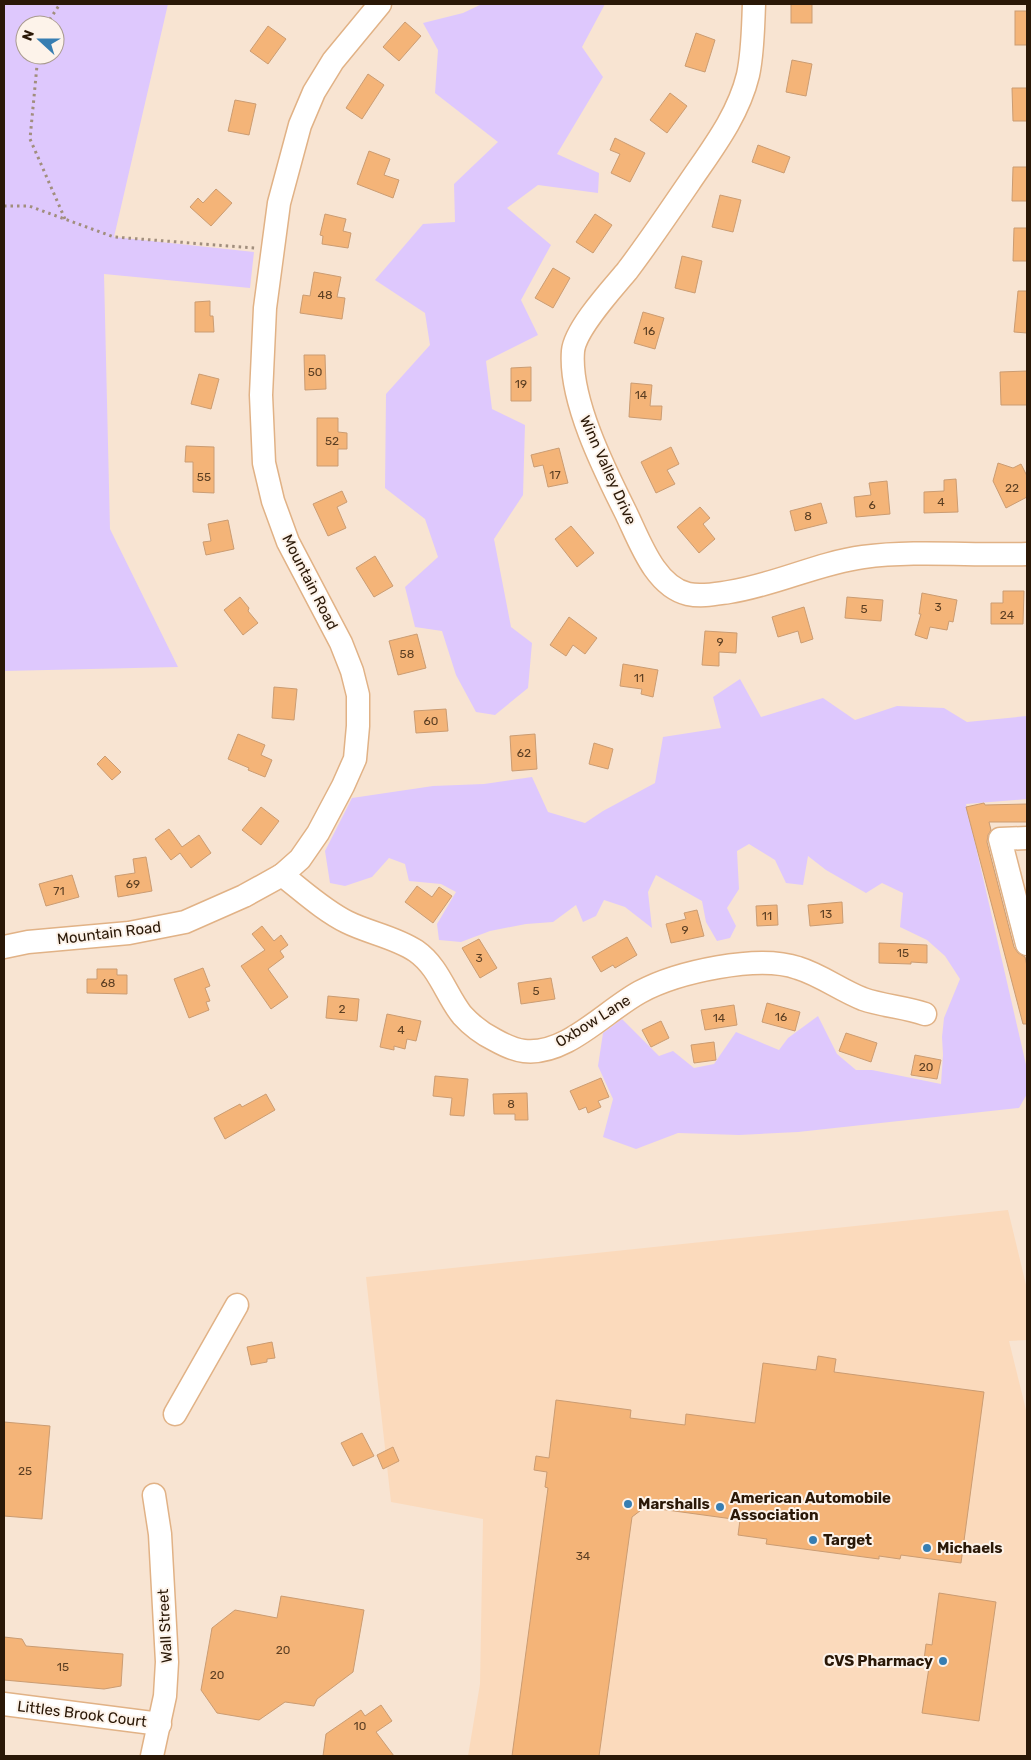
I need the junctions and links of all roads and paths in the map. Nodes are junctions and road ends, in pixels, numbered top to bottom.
1 (60, 4) edge
2 (380, 4) edge
3 (754, 4) edge
4 (53, 15) edge
5 (37, 65) edge
6 (4, 206) edge
7 (65, 220) junction
8 (273, 249) junction
9 (1027, 554) edge
10 (1027, 838) edge
11 (282, 876) junction
12 (1027, 944) edge
13 (4, 948) edge
14 (925, 1014) dead end
15 (237, 1305) dead end
16 (175, 1414) dead end
17 (154, 1495) dead end
18 (4, 1704) edge
19 (160, 1724) junction
20 (152, 1756) edge

1 - 4 path
2 - 8 street, Mountain Road
3 - 9 street, Winn Valley Drive
5 - 7 path
6 - 7 path
7 - 8 path
8 - 11 street, Mountain Road
10 - 12 street
11 - 13 street, Mountain Road
11 - 14 street, Oxbow Lane
15 - 16 street
17 - 19 street, Wall Street
18 - 19 street, Littles Brook Court
19 - 20 street, Wall Street

